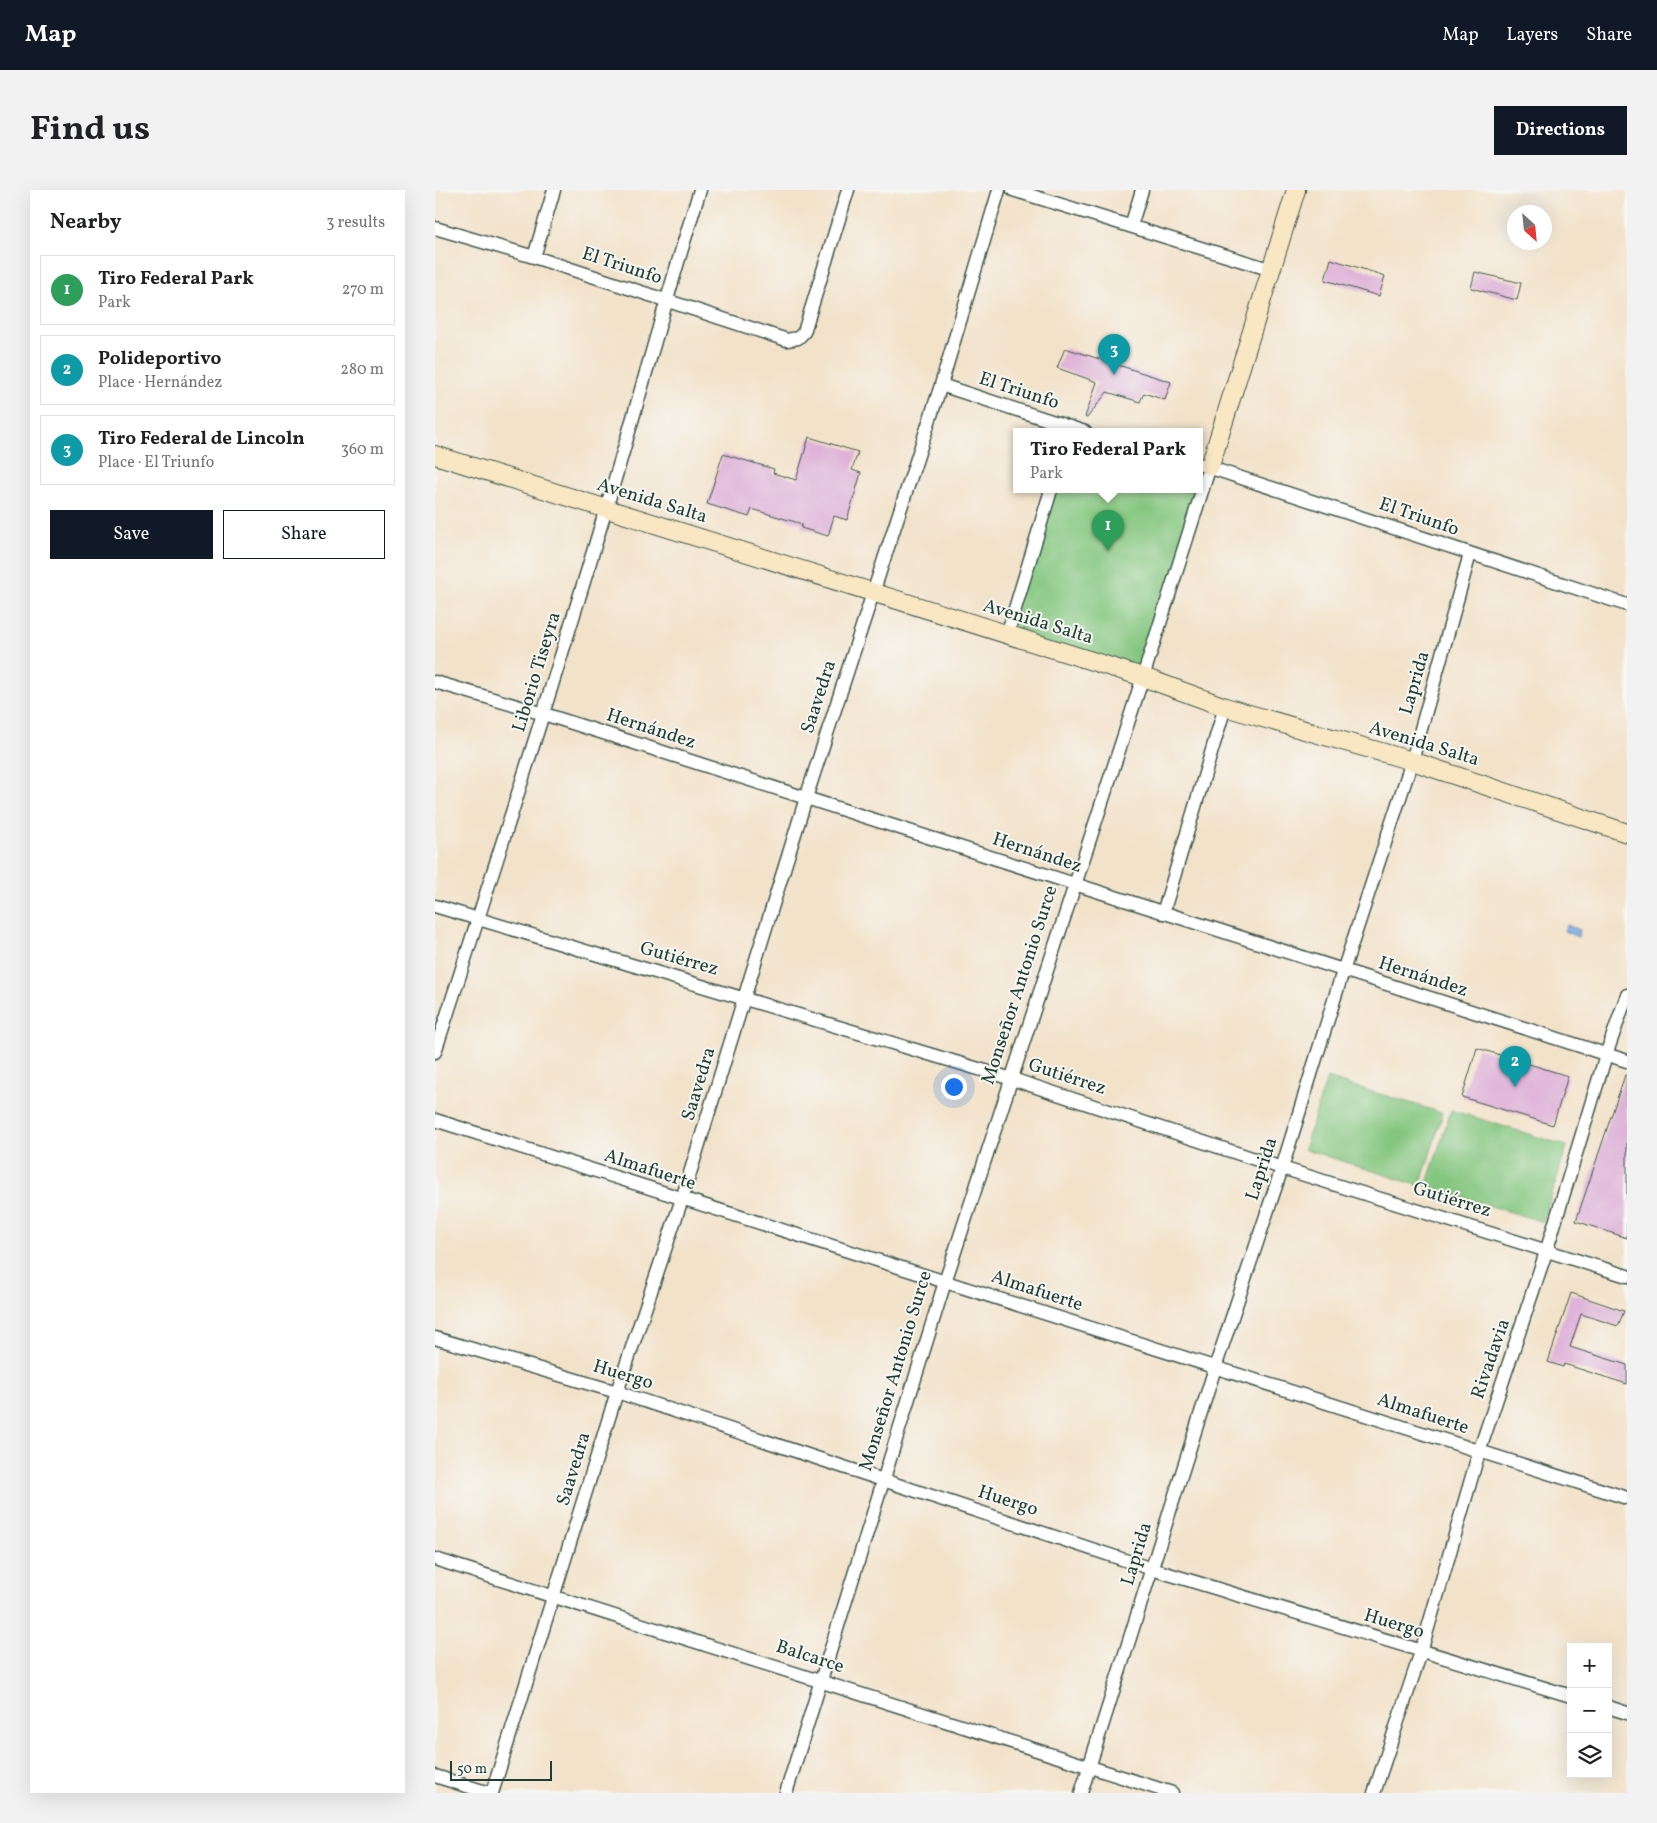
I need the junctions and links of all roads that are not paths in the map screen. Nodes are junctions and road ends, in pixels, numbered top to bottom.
1 (554, 190) edge
2 (700, 190) edge
3 (848, 190) edge
4 (999, 190) edge
5 (1013, 190) edge
6 (1142, 190) edge
7 (1296, 190) edge
8 (1131, 226) junction
9 (435, 228) edge
10 (533, 257) junction
11 (1271, 270) junction
12 (665, 299) junction
13 (941, 386) junction
14 (1063, 428) edge
15 (435, 455) edge
16 (1204, 465) edge
17 (1050, 493) edge
18 (1196, 493) edge
19 (606, 509) junction
20 (1470, 554) junction
21 (872, 592) junction
22 (1627, 605) edge
23 (1007, 635) junction
24 (1143, 677) junction
25 (435, 682) edge
26 (1225, 707) junction
27 (544, 714) junction
28 (1412, 762) junction
29 (806, 798) junction
30 (1627, 833) edge
31 (1075, 885) junction
32 (435, 906) edge
33 (1163, 913) junction
34 (478, 920) junction
35 (1343, 971) junction
36 (1627, 994) edge
37 (746, 998) junction
38 (435, 1052) edge
39 (1606, 1055) junction
40 (1627, 1061) edge
41 (1012, 1079) junction
42 (435, 1120) edge
43 (1282, 1168) junction
44 (682, 1200) junction
45 (1547, 1250) junction
46 (1627, 1276) edge
47 (945, 1282) junction
48 (435, 1338) edge
49 (1215, 1368) junction
50 (617, 1392) junction
51 (1479, 1452) junction
52 (885, 1480) junction
53 (1627, 1498) edge
54 (435, 1559) edge
55 (1152, 1568) junction
56 (555, 1597) junction
57 (1421, 1652) junction
58 (821, 1680) junction
59 (1567, 1695) edge
60 (1612, 1708) edge
61 (1627, 1713) edge
62 (1089, 1768) junction
63 (435, 1776) edge
64 (491, 1793) edge
65 (786, 1793) edge
66 (1081, 1793) edge
67 (1172, 1793) edge
68 (1374, 1793) edge

1 - 10 street
2 - 12 street, Liborio Tiseyra
3 - 12 street, El Triunfo
4 - 13 street, Saavedra
5 - 8 street
6 - 8 street
7 - 11 main road, Monseñor Antonio Surce
8 - 11 street
9 - 10 street, El Triunfo
10 - 12 street, El Triunfo
11 - 16 main road, Monseñor Antonio Surce
12 - 19 street, Liborio Tiseyra
13 - 14 street, El Triunfo
13 - 21 street, Saavedra
15 - 19 main road, Avenida Salta
16 - 20 street, El Triunfo
17 - 23 street
18 - 24 street, Monseñor Antonio Surce
19 - 21 main road, Avenida Salta
19 - 27 street, Liborio Tiseyra
20 - 22 street, El Triunfo
20 - 28 street, Laprida
21 - 23 main road, Avenida Salta
21 - 29 street, Saavedra
23 - 24 main road, Avenida Salta
24 - 26 main road, Avenida Salta
24 - 31 street, Monseñor Antonio Surce
25 - 27 street, Hernández
26 - 28 main road, Avenida Salta
26 - 33 street
27 - 29 street, Hernández
27 - 34 street, Liborio Tiseyra
28 - 30 main road, Avenida Salta
28 - 35 street, Laprida
29 - 31 street, Hernández
29 - 37 street, Saavedra
31 - 33 street, Hernández
31 - 41 street, Monseñor Antonio Surce
32 - 34 street, Gutiérrez
33 - 35 street, Hernández
34 - 37 street, Gutiérrez
34 - 38 street, Liborio Tiseyra
35 - 39 street, Hernández
35 - 43 street, Laprida
36 - 39 street, Rivadavia
37 - 41 street, Gutiérrez
37 - 44 street, Saavedra
39 - 40 street, Hernández
39 - 45 street, Rivadavia
41 - 43 street, Gutiérrez
41 - 47 street, Monseñor Antonio Surce
42 - 44 street, Almafuerte
43 - 45 street, Gutiérrez
43 - 49 street, Laprida
44 - 47 street, Almafuerte
44 - 50 street, Saavedra
45 - 46 street, Gutiérrez
45 - 51 street, Rivadavia
47 - 49 street, Almafuerte
47 - 52 street, Monseñor Antonio Surce
48 - 50 street, Huergo
49 - 51 street, Almafuerte
49 - 55 street, Laprida
50 - 52 street, Huergo
50 - 56 street, Saavedra
51 - 53 street, Almafuerte
51 - 57 street, Rivadavia
52 - 55 street, Huergo
52 - 58 street, Monseñor Antonio Surce
54 - 56 street, Balcarce
55 - 57 street, Huergo
55 - 62 street, Laprida
56 - 58 street, Balcarce
56 - 64 street, Saavedra
57 - 59 street, Huergo
57 - 68 street, Rivadavia
58 - 62 street, Balcarce
58 - 65 street, Monseñor Antonio Surce
60 - 61 street
62 - 66 street, Laprida
62 - 67 street, Balcarce
63 - 64 street

